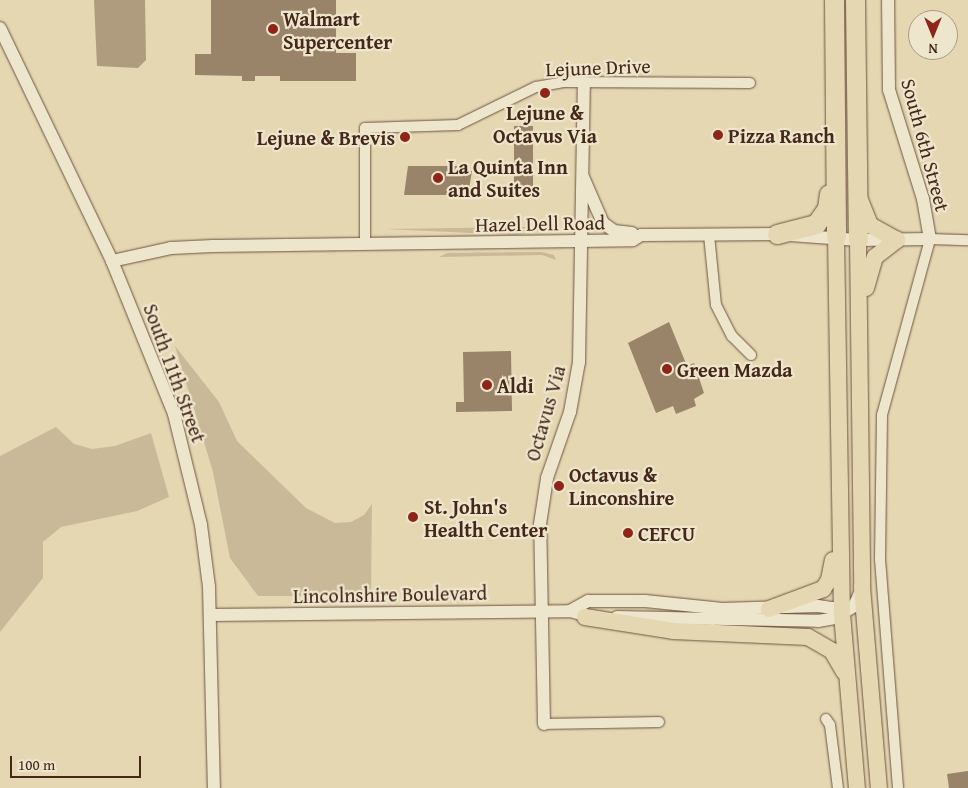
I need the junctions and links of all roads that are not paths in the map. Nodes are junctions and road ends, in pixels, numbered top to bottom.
1 (834, 0) edge
2 (855, 0) edge
3 (866, 0) edge
4 (888, 0) edge
5 (0, 28) edge
6 (584, 83) junction
7 (750, 83) dead end
8 (856, 98) junction
9 (835, 110) junction
10 (582, 175) junction
11 (858, 191) junction
12 (777, 234) junction
13 (641, 235) junction
14 (709, 235) junction
15 (836, 236) junction
16 (930, 239) junction
17 (858, 240) junction
18 (897, 240) junction
19 (968, 240) edge
20 (579, 241) junction
21 (365, 244) junction
22 (112, 261) junction
23 (751, 356) dead end
24 (859, 377) junction
25 (838, 393) junction
26 (862, 587) junction
27 (769, 609) junction
28 (539, 611) junction
29 (577, 614) junction
30 (842, 614) junction
31 (211, 615) junction
32 (847, 684) junction
33 (826, 719) dead end
34 (659, 722) dead end
35 (544, 724) joint
36 (214, 788) edge
37 (838, 788) edge
38 (857, 788) edge
39 (870, 788) edge
40 (880, 788) edge
41 (898, 788) edge

1 - 9 highway
2 - 8 highway
3 - 8 highway
4 - 16 street, South 6th Street
5 - 22 street, South 11th Street
6 - 7 street, Lejune Drive
6 - 10 street, Octavus Via
6 - 21 street, Lejune Drive
8 - 11 highway
9 - 12 highway
9 - 15 highway
9 - 17 highway
10 - 13 street
10 - 20 street, Octavus Via
11 - 17 highway
11 - 18 main road
12 - 14 street, Hazel Dell Road
12 - 15 street, Hazel Dell Road
13 - 14 street, Hazel Dell Road
13 - 20 street, Hazel Dell Road
14 - 23 street
15 - 17 street, Hazel Dell Road
15 - 24 main road
15 - 25 main road
16 - 18 street, Hazel Dell Road
16 - 19 street, Hazel Dell Road
16 - 41 street
17 - 18 street, Hazel Dell Road
17 - 24 main road
18 - 24 main road
20 - 21 street, Hazel Dell Road
20 - 28 street, Octavus Via
21 - 22 street, Hazel Dell Road
22 - 31 street, South 11th Street
24 - 26 main road
25 - 27 main road
25 - 30 main road
26 - 30 street
26 - 40 main road
27 - 29 street, Lincolnshire Boulevard
27 - 30 street, Lincolnshire Boulevard
28 - 29 street, Lincolnshire Boulevard
28 - 31 street, Lincolnshire Boulevard
28 - 35 street, Octavus Via
29 - 30 street, Lincolnshire Boulevard
29 - 32 main road
30 - 32 main road
30 - 39 main road
31 - 36 street, South 11th Street
32 - 38 main road
33 - 37 street
34 - 35 street

